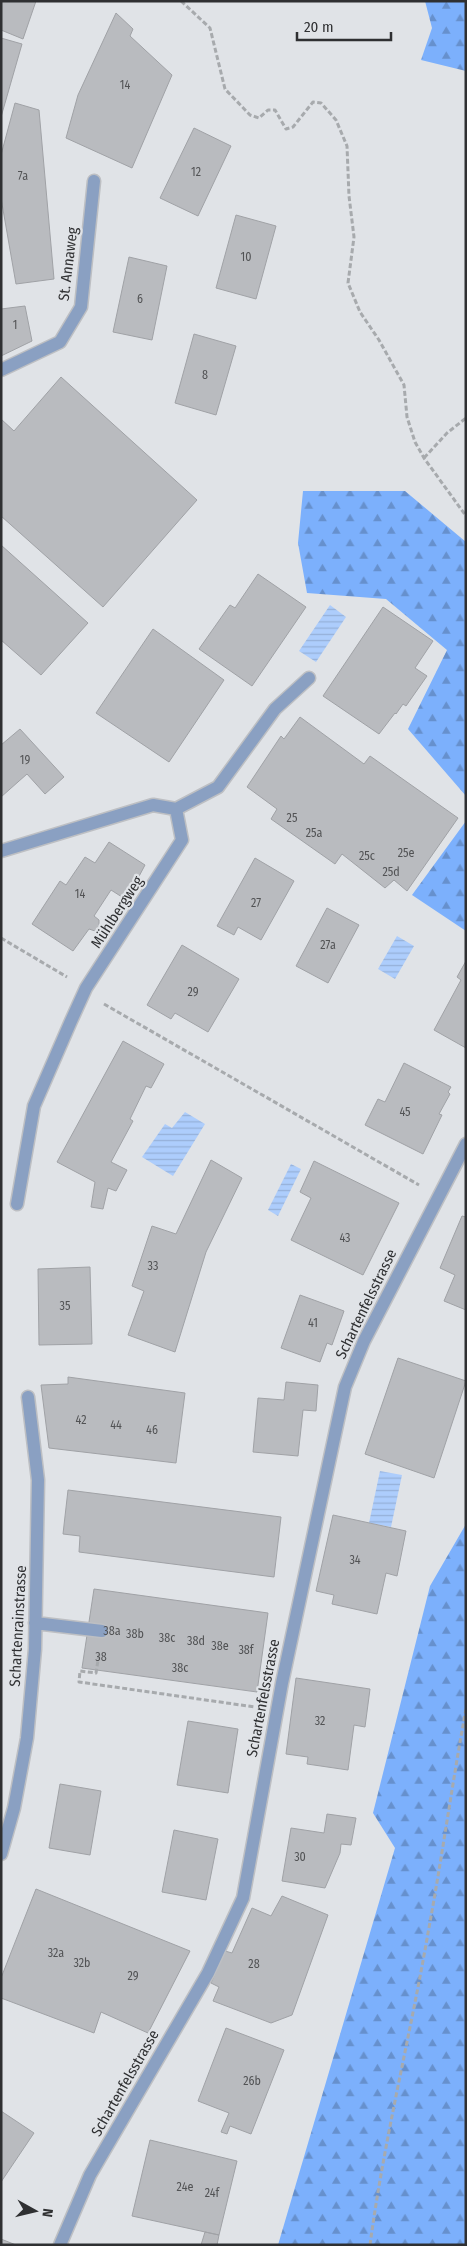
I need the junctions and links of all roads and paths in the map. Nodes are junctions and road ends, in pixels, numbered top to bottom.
1 (181, 1) edge
2 (94, 181) dead end
3 (1, 370) edge
4 (466, 418) edge
5 (424, 458) junction
6 (466, 516) edge
7 (309, 678) dead end
8 (176, 809) junction
9 (1, 851) edge
10 (1, 938) edge
11 (86, 988) junction
12 (97, 1009) dead end
13 (466, 1144) edge
14 (438, 1197) junction
15 (17, 1204) dead end
16 (28, 1397) dead end
17 (35, 1623) junction
18 (102, 1631) joint
19 (261, 1708) dead end
20 (466, 1709) edge
21 (1, 1854) edge
22 (60, 2245) edge
23 (370, 2245) edge

1 - 5 path
2 - 3 street, St. Annaweg
4 - 5 path
5 - 6 path
7 - 8 street
8 - 9 street
8 - 11 street, Mühlbergweg
10 - 11 path
11 - 15 street, Mühlbergweg
12 - 14 path
13 - 14 street, Schartenfelsstrasse
14 - 22 street, Schartenfelsstrasse
16 - 17 street, Schartenrainstrasse
17 - 18 street
17 - 21 street, Schartenrainstrasse
18 - 19 path
20 - 23 path

